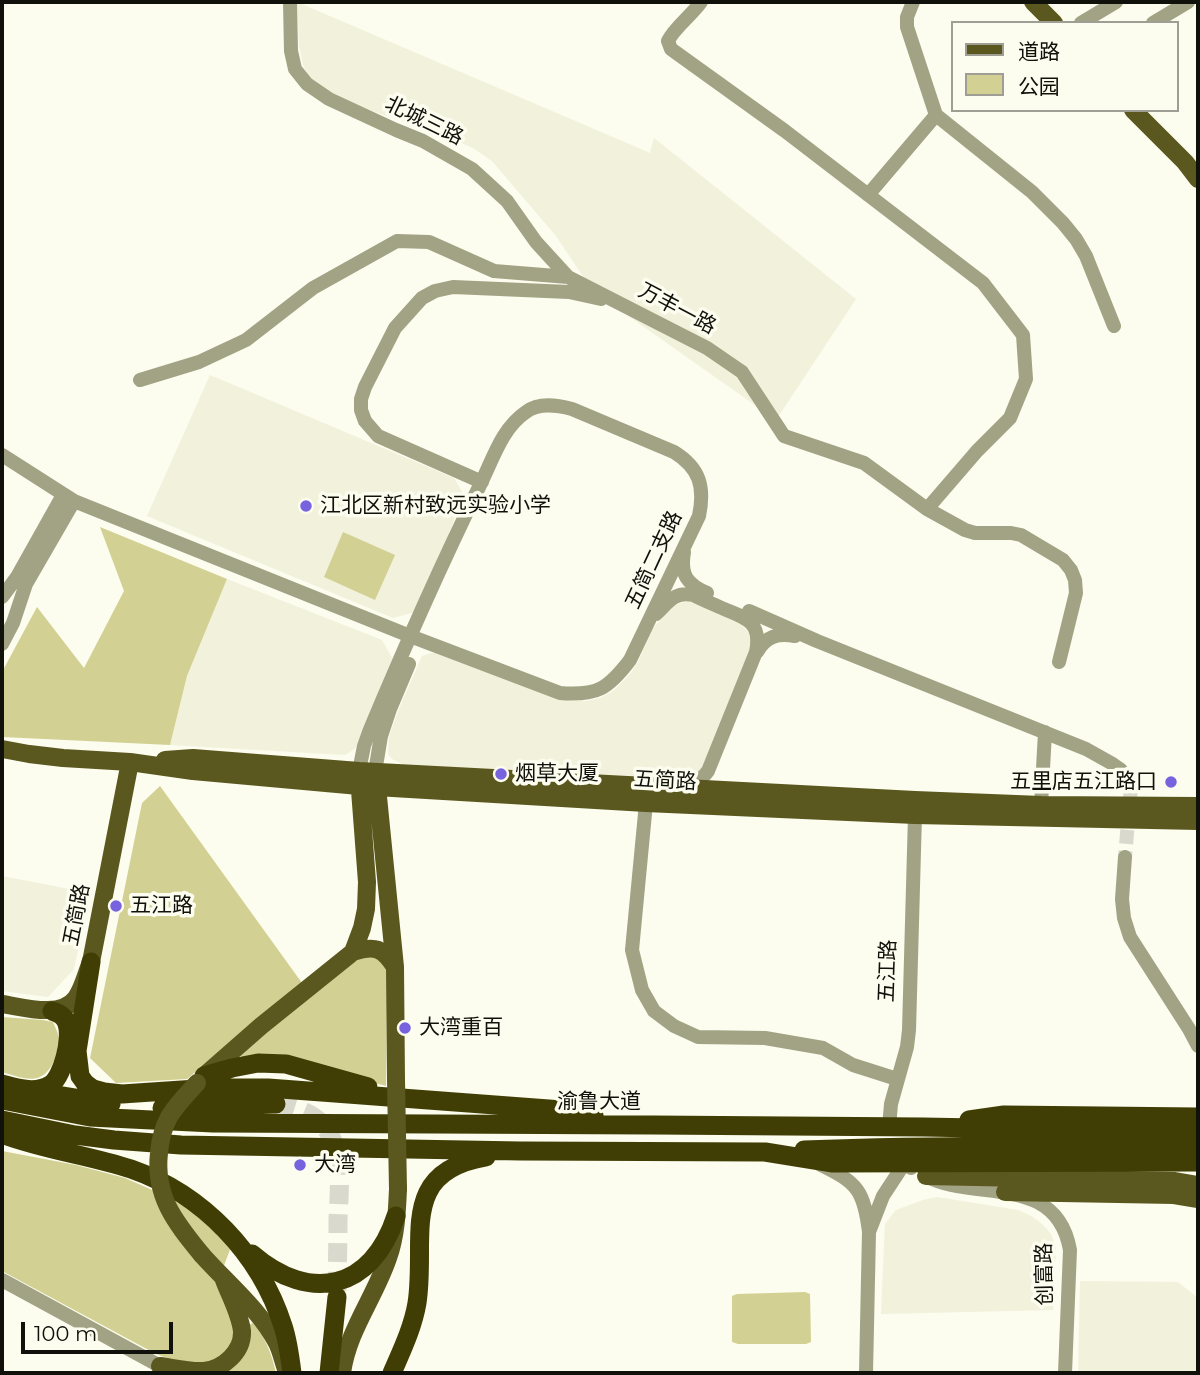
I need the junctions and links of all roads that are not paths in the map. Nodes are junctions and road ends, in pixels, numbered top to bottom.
1 (290, 2) edge
2 (701, 2) edge
3 (913, 2) edge
4 (1020, 2) edge
5 (1033, 2) edge
6 (1116, 2) edge
7 (1188, 2) edge
8 (1037, 21) edge
9 (1052, 21) edge
10 (1084, 21) edge
11 (1156, 21) edge
12 (1135, 112) edge
13 (1151, 112) edge
14 (936, 115) junction
15 (1198, 161) edge
16 (1198, 179) edge
17 (868, 195) junction
18 (568, 277) junction
19 (621, 303) junction
20 (1114, 326) dead end
21 (140, 380) dead end
22 (2, 455) edge
23 (482, 482) junction
24 (69, 498) junction
25 (927, 509) junction
26 (687, 541) junction
27 (2, 597) edge
28 (749, 611) junction
29 (648, 623) junction
30 (415, 638) junction
31 (765, 639) junction
32 (817, 641) junction
33 (2, 644) edge
34 (756, 652) junction
35 (1059, 662) dead end
36 (1045, 732) junction
37 (2, 749) edge
38 (130, 762) junction
39 (1121, 770) tunnel mouth
40 (367, 779) junction
41 (672, 788) junction
42 (724, 791) junction
43 (646, 803) junction
44 (1041, 805) junction
45 (1198, 806) edge
46 (915, 815) junction
47 (1198, 821) edge
48 (1125, 857) tunnel mouth
49 (353, 952) junction
50 (90, 962) junction
51 (395, 967) junction
52 (2, 1004) edge
53 (52, 1011) junction
54 (1194, 1033) edge
55 (1198, 1046) edge
56 (200, 1079) junction
57 (897, 1080) junction
58 (2, 1084) edge
59 (24, 1090) junction
60 (2, 1100) edge
61 (416, 1100) junction
62 (1198, 1100) edge
63 (276, 1104) tunnel mouth
64 (1142, 1116) junction
65 (1198, 1116) edge
66 (2, 1120) edge
67 (653, 1125) junction
68 (890, 1127) junction
69 (1006, 1130) junction
70 (1198, 1132) edge
71 (2, 1134) edge
72 (1198, 1148) edge
73 (521, 1151) junction
74 (765, 1152) junction
75 (814, 1161) junction
76 (1198, 1162) edge
77 (904, 1164) junction
78 (926, 1177) junction
79 (1052, 1178) junction
80 (1198, 1185) edge
81 (1005, 1192) junction
82 (1198, 1199) edge
83 (396, 1216) junction
84 (869, 1232) junction
85 (240, 1245) junction
86 (380, 1278) junction
87 (2, 1280) edge
88 (224, 1280) junction
89 (337, 1297) tunnel mouth
90 (392, 1363) edge
91 (164, 1370) edge
92 (290, 1373) edge
93 (329, 1373) edge
94 (342, 1373) edge
95 (351, 1373) edge
96 (383, 1373) edge
97 (866, 1373) edge
98 (1065, 1373) edge

1 - 18 street, 北城三路
2 - 17 street
3 - 14 street
4 - 8 main road
5 - 9 main road
6 - 10 street
7 - 11 street
12 - 16 main road
13 - 15 main road
14 - 17 street
14 - 20 street
17 - 25 street
18 - 19 street, 万丰一路
18 - 21 street, 万丰一路
19 - 23 street
19 - 25 street, 万丰一路
22 - 24 street
23 - 26 street, 五简二支路
23 - 30 street, 五简二支路
24 - 27 street
24 - 30 street
24 - 33 street
25 - 35 street, 万丰一路
26 - 28 street
26 - 29 street, 五简二支路
28 - 31 street
28 - 32 street
29 - 30 street, 五简二支路
29 - 34 street
30 - 40 street, 五简二支路
31 - 32 street
31 - 34 street
31 - 42 street
32 - 36 street
34 - 41 street
36 - 39 street
36 - 44 street
37 - 38 main road, 五简路
38 - 40 main road, 五简路
38 - 50 main road, 五简路
40 - 41 main road, 五简路
40 - 43 main road, 五简路
40 - 49 main road
40 - 51 main road
41 - 42 main road, 五简路
42 - 44 main road, 五简路
43 - 46 main road, 五简路
43 - 57 street
44 - 45 main road, 五简路
46 - 47 main road, 五简路
46 - 57 street, 五江路
48 - 54 street
49 - 51 main road
49 - 56 main road
50 - 53 main road, 五简路
50 - 61 highway
51 - 83 main road, bridge
52 - 53 main road
53 - 59 highway
54 - 55 street
56 - 61 highway
56 - 88 main road, bridge
57 - 68 street, 五江路
58 - 59 highway
59 - 63 highway
60 - 67 highway, 渝鲁大道
61 - 67 highway
62 - 64 highway
64 - 65 highway
64 - 69 highway
66 - 73 highway
67 - 68 highway, 渝鲁大道
68 - 69 highway, 渝鲁大道
69 - 70 highway, 渝鲁大道
69 - 72 highway
69 - 74 highway
71 - 85 highway
73 - 74 highway
73 - 90 highway
74 - 75 highway
75 - 77 highway
75 - 84 street
76 - 79 highway
77 - 78 street, 创富路
77 - 79 highway
77 - 84 street
78 - 79 main road
78 - 81 street, 创富路
79 - 80 main road
79 - 81 main road
79 - 82 main road
81 - 98 street, 创富路
83 - 85 highway
83 - 86 main road
84 - 97 street
85 - 92 highway
86 - 94 main road
86 - 95 main road
87 - 91 street
88 - 91 main road
88 - 92 main road
89 - 93 highway
90 - 96 highway

